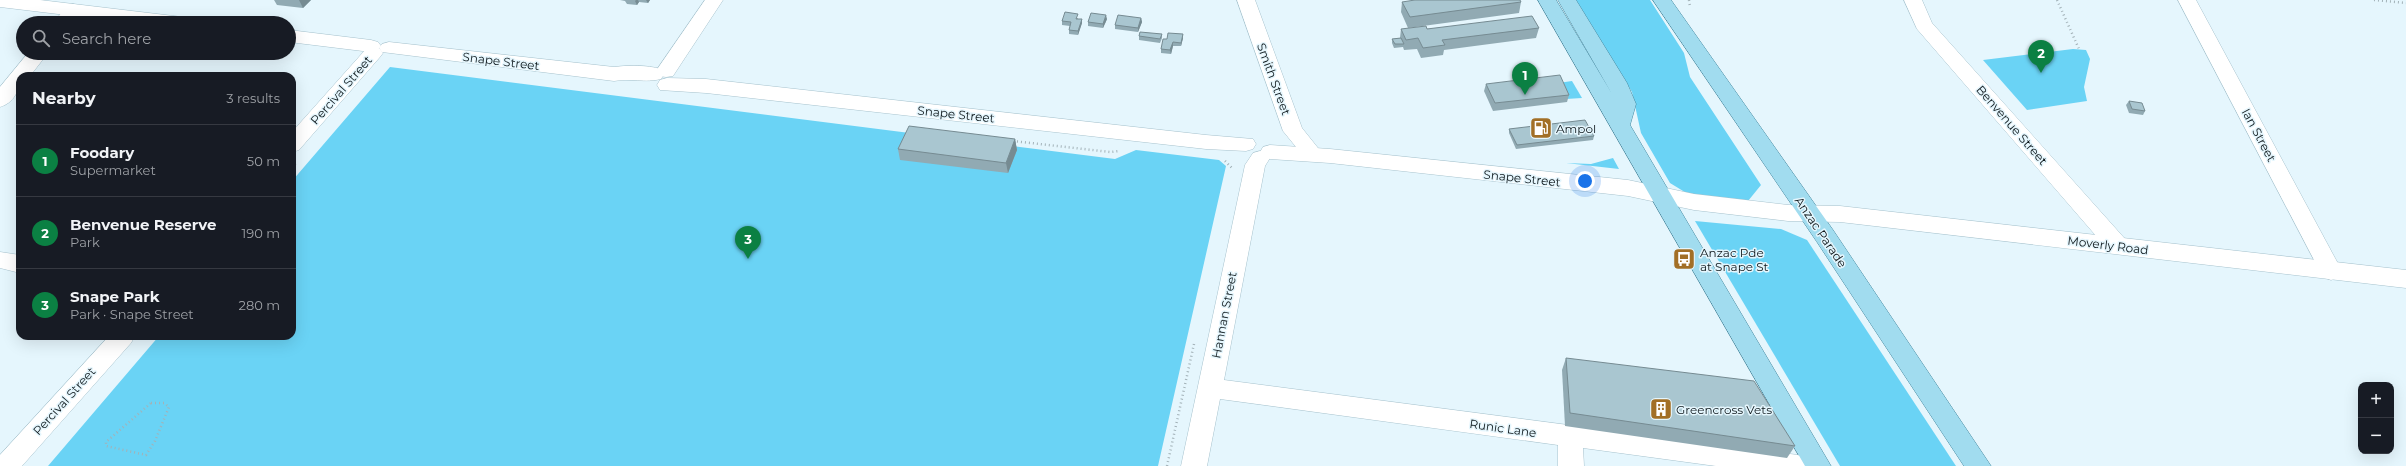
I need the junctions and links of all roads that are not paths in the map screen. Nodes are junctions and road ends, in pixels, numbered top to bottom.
1 (714, 0) edge
2 (1246, 0) edge
3 (1547, 0) edge
4 (1567, 0) edge
5 (1662, 0) edge
6 (1672, 0) edge
7 (1914, 0) edge
8 (2187, 0) edge
9 (0, 1) edge
10 (68, 16) edge
11 (296, 37) edge
12 (377, 49) junction
13 (1699, 55) junction
14 (32, 60) edge
15 (23, 72) edge
16 (661, 77) junction
17 (16, 80) edge
18 (0, 100) edge
19 (1620, 126) junction
20 (296, 152) edge
21 (1257, 153) junction
22 (1321, 155) junction
23 (1660, 194) junction
24 (1809, 214) junction
25 (2118, 246) junction
26 (0, 260) edge
27 (16, 263) edge
28 (2331, 271) junction
29 (2406, 279) edge
30 (119, 340) edge
31 (1209, 388) junction
32 (1570, 437) junction
33 (6, 466) edge
34 (1194, 466) edge
35 (1571, 466) edge
36 (1798, 466) edge
37 (1818, 466) edge
38 (1978, 466) edge

1 - 16 street
2 - 22 street, Smith Street
3 - 19 main road
4 - 19 main road
5 - 13 main road, Anzac Parade
6 - 13 main road
7 - 25 street, Benvenue Street
8 - 28 street, Ian Street
9 - 10 street
11 - 12 street, Snape Street
12 - 16 street, Snape Street
12 - 20 street, Percival Street
13 - 24 main road, Anzac Parade
14 - 15 street
16 - 21 street, Snape Street
17 - 18 street
19 - 23 main road
21 - 22 street, Snape Street
21 - 31 street, Hannan Street
22 - 23 street, Snape Street
23 - 24 street, Snape Street
23 - 37 main road
24 - 25 street, Moverly Road
24 - 38 main road, Anzac Parade
25 - 28 street, Moverly Road
26 - 27 street
28 - 29 street, Moverly Road
30 - 33 street, Percival Street
31 - 32 street, Runic Lane
31 - 34 street, Hannan Street
32 - 35 street
32 - 36 street, Runic Lane

